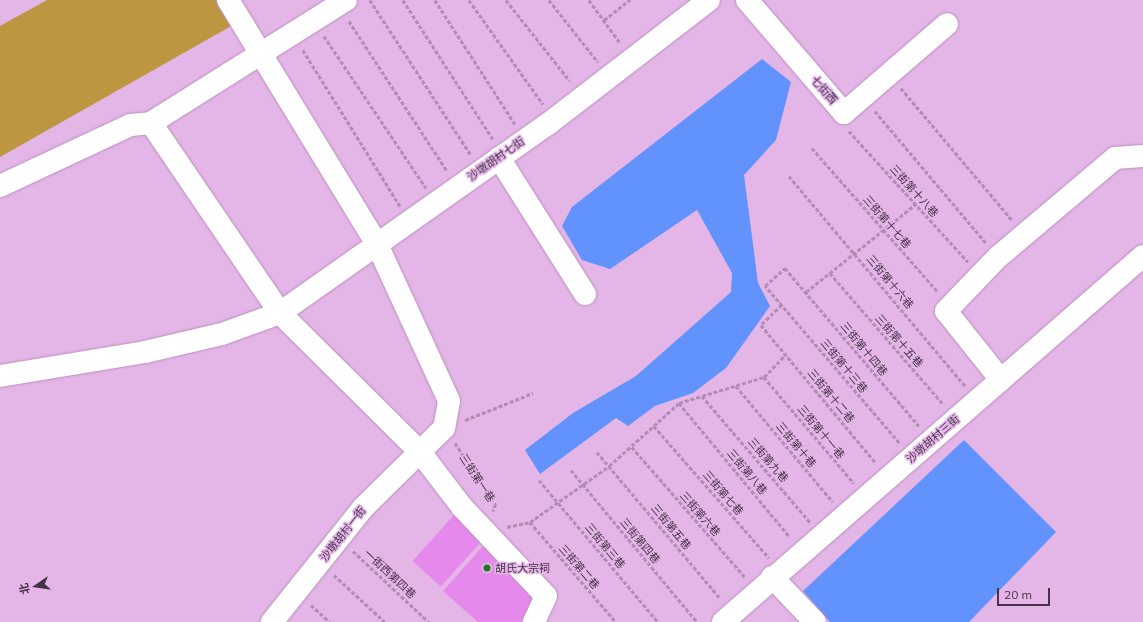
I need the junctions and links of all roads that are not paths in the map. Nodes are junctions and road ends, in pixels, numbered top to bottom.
1 (228, 0) edge
2 (709, 0) edge
3 (747, 0) edge
4 (342, 2) edge
5 (947, 24) dead end
6 (262, 55) junction
7 (150, 123) junction
8 (1143, 156) edge
9 (494, 161) junction
10 (0, 186) edge
11 (376, 242) junction
12 (1143, 256) edge
13 (585, 294) dead end
14 (280, 313) junction
15 (0, 376) edge
16 (1001, 380) junction
17 (420, 452) junction
18 (769, 580) junction
19 (728, 618) edge
20 (539, 620) edge
21 (272, 622) edge
22 (815, 622) edge

1 - 6 street
2 - 9 street, 沙墩胡村七街
3 - 5 street, 七街西
4 - 6 street
6 - 7 street
6 - 11 street
7 - 10 street
7 - 14 street
8 - 16 street
9 - 11 street, 沙墩胡村七街
9 - 13 street
11 - 14 street, 沙墩胡村七街
11 - 17 street, 沙墩胡村一街
12 - 16 street, 沙墩胡村三街
14 - 15 street, 沙墩胡村七街
14 - 17 street
16 - 18 street, 沙墩胡村三街
17 - 20 street
17 - 21 street, 沙墩胡村一街
18 - 19 street, 沙墩胡村三街
18 - 22 street

